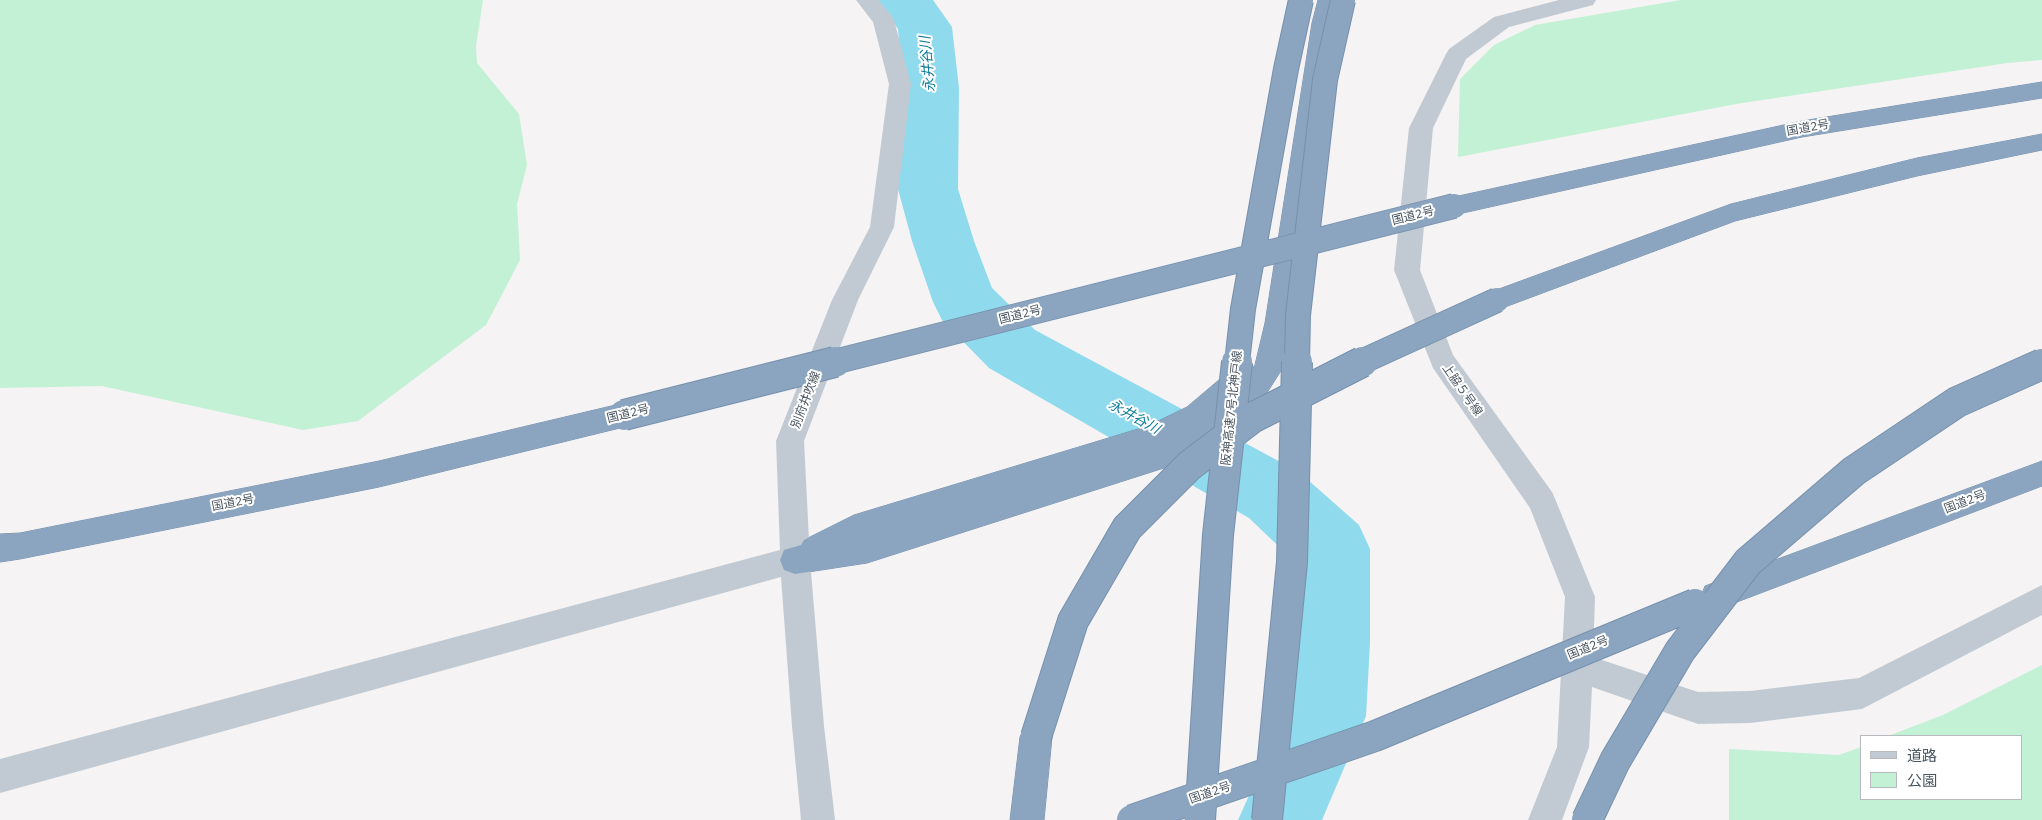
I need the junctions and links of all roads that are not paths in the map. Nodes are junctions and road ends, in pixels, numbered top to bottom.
1 (867, 0) edge
2 (1301, 0) edge
3 (1311, 0) edge
4 (1329, 0) edge
5 (1343, 0) edge
6 (1585, 0) edge
7 (2042, 90) edge
8 (2042, 142) edge
9 (2042, 364) edge
10 (2042, 473) edge
11 (0, 548) edge
12 (795, 560) junction
13 (2042, 599) edge
14 (1577, 667) junction
15 (0, 776) edge
16 (818, 820) edge
17 (1026, 820) edge
18 (1132, 820) edge
19 (1200, 820) edge
20 (1267, 820) edge
21 (1545, 820) edge
22 (1587, 820) edge

1 - 12 street, 別府井吹線
2 - 19 highway, 阪神高速7号北神戸線, bridge
3 - 12 highway
4 - 12 highway
5 - 20 highway, bridge
6 - 14 street, 上脇５号線
7 - 11 highway, 国道2号, bridge
8 - 17 highway, bridge
9 - 22 highway, bridge
10 - 18 highway, 国道2号, bridge
12 - 15 street
12 - 16 street, 別府井吹線
13 - 14 street
14 - 21 street, 上脇５号線

